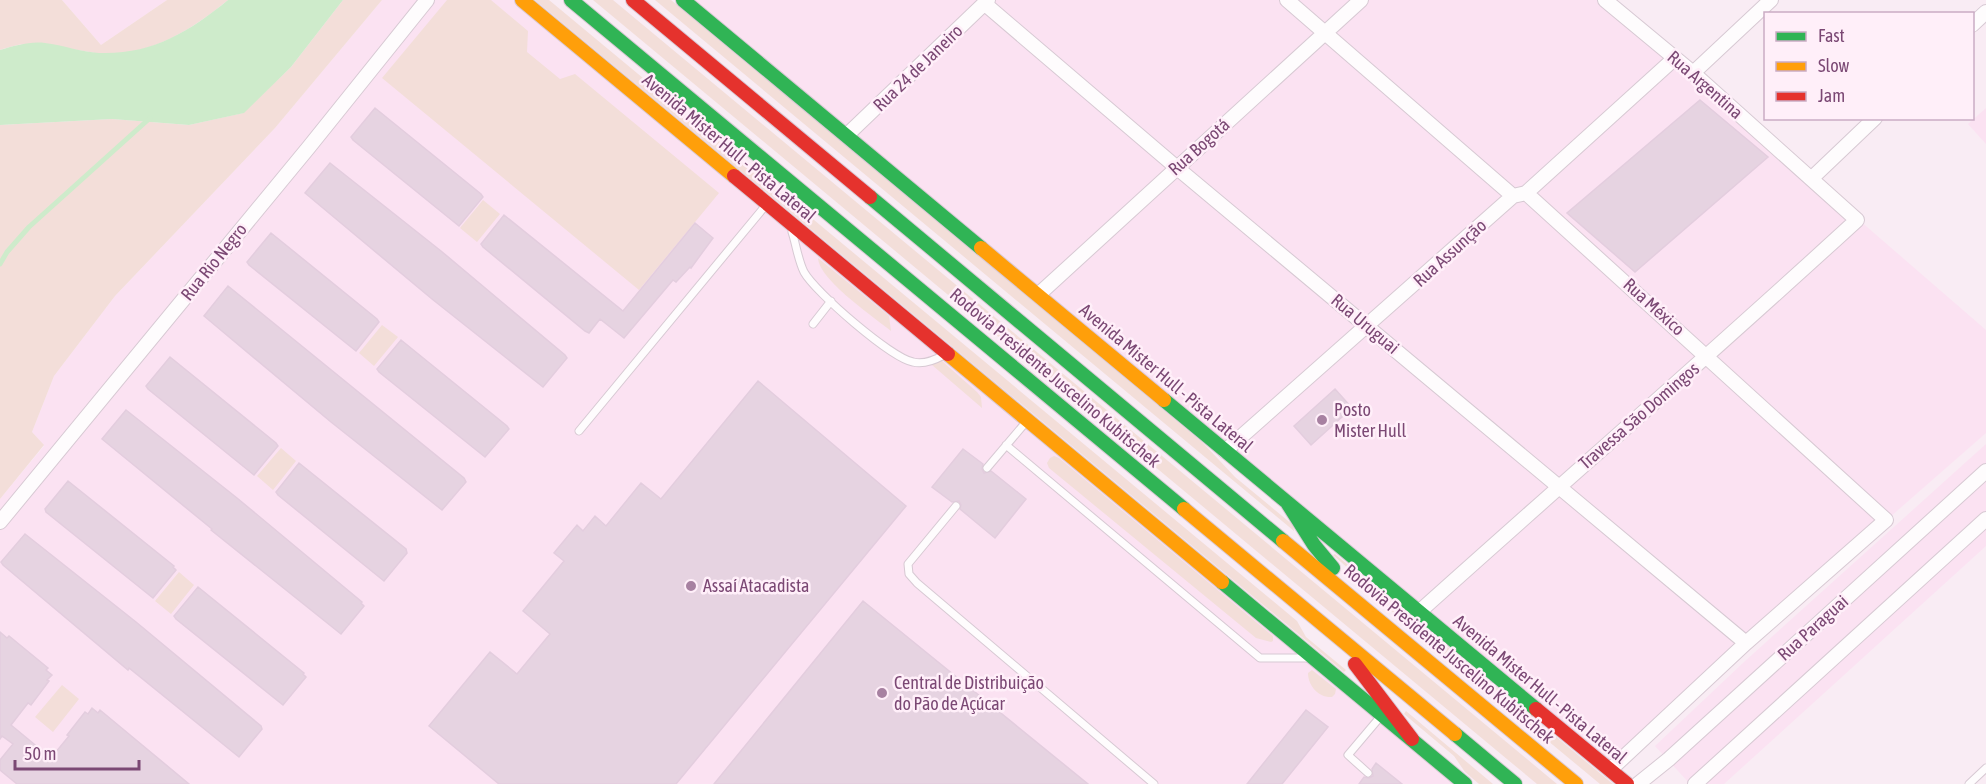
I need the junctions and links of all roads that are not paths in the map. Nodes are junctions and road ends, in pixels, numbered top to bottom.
1 (427, 0) edge
2 (522, 0) edge
3 (571, 0) edge
4 (633, 0) edge
5 (683, 0) edge
6 (1287, 0) edge
7 (1361, 0) edge
8 (1605, 0) edge
9 (1771, 0) edge
10 (986, 2) edge
11 (1986, 12) edge
12 (1974, 23) edge
13 (1325, 34) junction
14 (1675, 58) junction
15 (1693, 74) junction
16 (1873, 120) edge
17 (847, 135) junction
18 (1176, 166) junction
19 (1812, 178) junction
20 (1520, 194) junction
21 (767, 203) junction
22 (1857, 220) joint
23 (789, 221) junction
24 (1038, 295) junction
25 (831, 301) junction
26 (813, 324) dead end
27 (1367, 326) junction
28 (948, 353) junction
29 (1708, 356) junction
30 (1028, 420) junction
31 (579, 431) dead end
32 (1006, 446) junction
33 (1225, 451) junction
34 (987, 468) dead end
35 (1986, 471) edge
36 (1559, 486) junction
37 (1288, 504) junction
38 (956, 506) dead end
39 (1986, 519) edge
40 (0, 522) edge
41 (1365, 608) junction
42 (1419, 612) junction
43 (1328, 628) junction
44 (1746, 643) junction
45 (1313, 657) junction
46 (1382, 714) junction
47 (1412, 739) junction
48 (1986, 768) edge
49 (1610, 770) junction
50 (1368, 772) dead end
51 (1154, 784) edge
52 (1465, 784) edge
53 (1515, 784) edge
54 (1576, 784) edge
55 (1627, 784) edge
56 (1638, 784) edge
57 (1695, 784) edge
58 (1969, 784) edge

1 - 40 street, Rua Rio Negro
2 - 21 main road, Avenida Mister Hull - Pista Lateral
3 - 43 main road, Rodovia Presidente Juscelino Kubitschek
4 - 41 main road, Rodovia Presidente Juscelino Kubitschek
5 - 17 main road, Avenida Mister Hull - Pista Lateral
6 - 13 street, Rua México
7 - 13 street, Rua Bogotá
8 - 14 street, Rua Argentina
9 - 15 street
10 - 17 street, Rua 24 de Janeiro
10 - 18 street, Rua Uruguai
11 - 12 street
13 - 18 street, Rua Bogotá
13 - 20 street, Rua México
14 - 15 street, Rua Argentina
14 - 20 street, Rua Assunção
15 - 19 street, Rua Argentina
16 - 19 street
17 - 24 main road, Avenida Mister Hull - Pista Lateral
18 - 24 street, Rua Bogotá
18 - 27 street, Rua Uruguai
19 - 22 street, Rua Argentina
20 - 27 street, Rua Assunção
20 - 29 street, Rua México
21 - 23 main road, Avenida Mister Hull - Pista Lateral
21 - 31 lane
22 - 29 street, Travessa São Domingos
23 - 25 lane
23 - 28 main road, Avenida Mister Hull - Pista Lateral
24 - 33 main road, Avenida Mister Hull - Pista Lateral
25 - 26 lane
25 - 28 lane
27 - 33 street, Rua Assunção
27 - 36 street, Rua Uruguai
28 - 30 main road, Avenida Mister Hull - Pista Lateral
29 - 36 street, Travessa São Domingos
29 - 44 street, Rua México
30 - 32 lane
30 - 45 main road, Avenida Mister Hull - Pista Lateral
32 - 34 lane
32 - 45 lane
33 - 37 main road, Avenida Mister Hull - Pista Lateral
35 - 56 street, Rua Paraguai
36 - 42 street, Travessa São Domingos
36 - 44 street, Rua Uruguai
37 - 41 main road
37 - 42 main road, Avenida Mister Hull - Pista Lateral
38 - 51 lane
39 - 57 street, Rua Paraguai
41 - 54 main road, Rodovia Presidente Juscelino Kubitschek
42 - 49 main road, Avenida Mister Hull - Pista Lateral
43 - 47 main road
43 - 53 main road, Rodovia Presidente Juscelino Kubitschek
44 - 49 street
45 - 46 main road, Avenida Mister Hull - Pista Lateral
46 - 47 main road, Avenida Mister Hull - Pista Lateral
46 - 50 lane
47 - 52 main road, Avenida Mister Hull - Pista Lateral
48 - 58 lane
49 - 55 main road, Avenida Mister Hull - Pista Lateral

